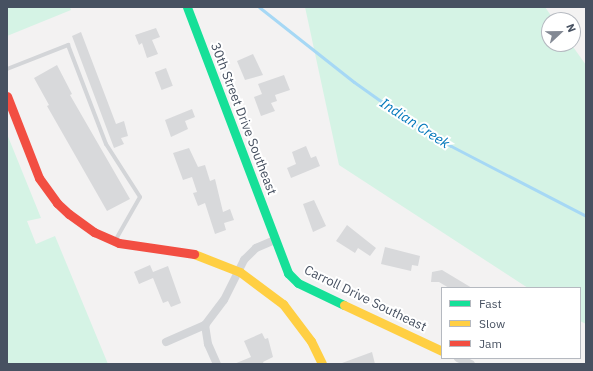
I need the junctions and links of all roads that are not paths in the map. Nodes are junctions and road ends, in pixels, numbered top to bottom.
1 (187, 7) edge
2 (7, 69) edge
3 (7, 96) edge
4 (275, 240) junction
5 (114, 241) junction
6 (240, 272) junction
7 (205, 325) junction
8 (166, 342) dead end
9 (441, 351) edge
10 (460, 359) edge
11 (217, 364) edge
12 (322, 364) edge
13 (471, 364) edge

1 - 4 street, 30th Street Drive Southeast
2 - 5 lane
3 - 5 street
4 - 6 street
4 - 9 street, Carroll Drive Southeast
5 - 6 street
6 - 7 street
6 - 12 street
7 - 8 street
7 - 11 street
10 - 13 street

